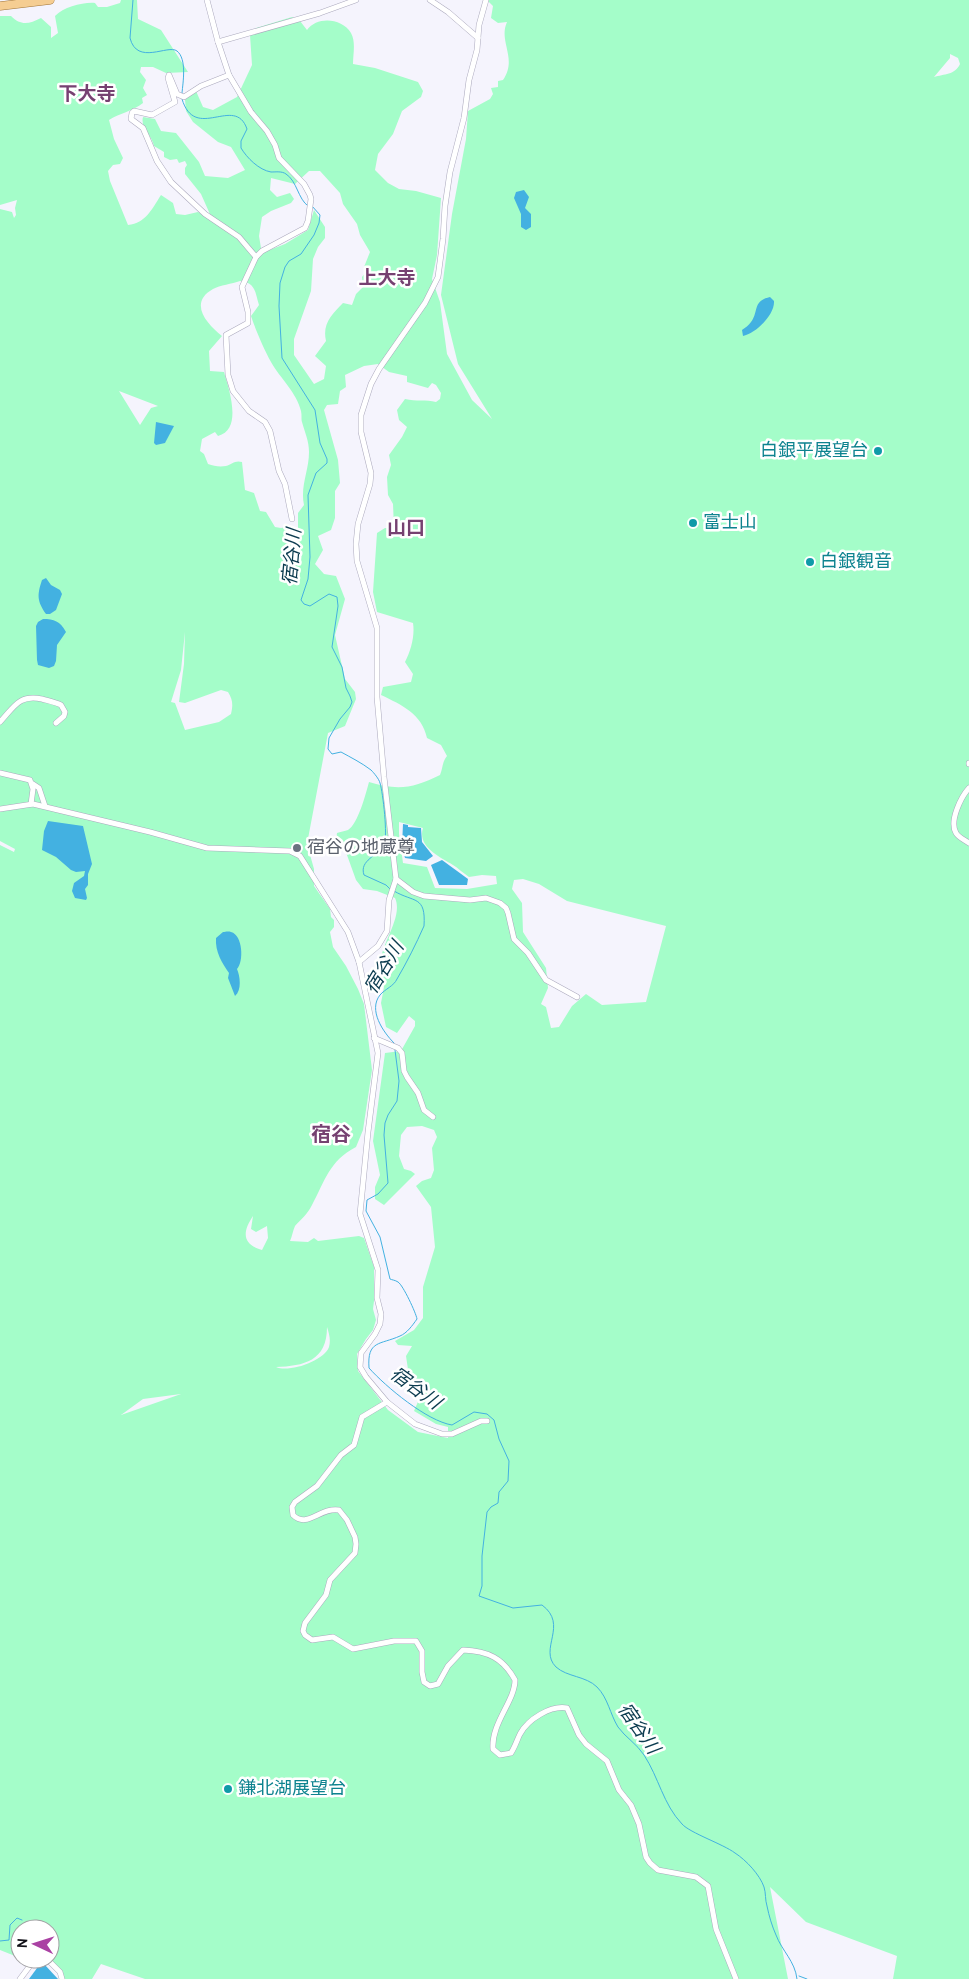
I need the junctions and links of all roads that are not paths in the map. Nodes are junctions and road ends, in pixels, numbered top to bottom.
1 (50, 0) edge
2 (207, 0) edge
3 (356, 0) edge
4 (430, 0) edge
5 (486, 0) edge
6 (0, 6) edge
7 (478, 38) junction
8 (218, 42) junction
9 (230, 76) junction
10 (256, 257) junction
11 (292, 519) dead end
12 (0, 722) edge
13 (56, 723) dead end
14 (0, 773) edge
15 (33, 784) junction
16 (969, 788) edge
17 (31, 804) junction
18 (45, 806) junction
19 (0, 809) edge
20 (969, 843) edge
21 (396, 878) junction
22 (359, 962) junction
23 (577, 998) dead end
24 (374, 1038) junction
25 (432, 1117) dead end
26 (387, 1402) junction
27 (487, 1421) dead end
28 (736, 1979) edge

1 - 6 main road
2 - 8 street
3 - 8 street
4 - 7 street
5 - 7 street
7 - 21 street
8 - 9 street
9 - 10 street
9 - 10 street
10 - 11 street
12 - 13 street
14 - 15 street
15 - 17 street
15 - 18 street
16 - 20 street
17 - 18 street
17 - 19 street
18 - 22 street
21 - 22 street
21 - 23 street
22 - 24 street
24 - 25 street
24 - 26 street
26 - 27 street
26 - 28 street

